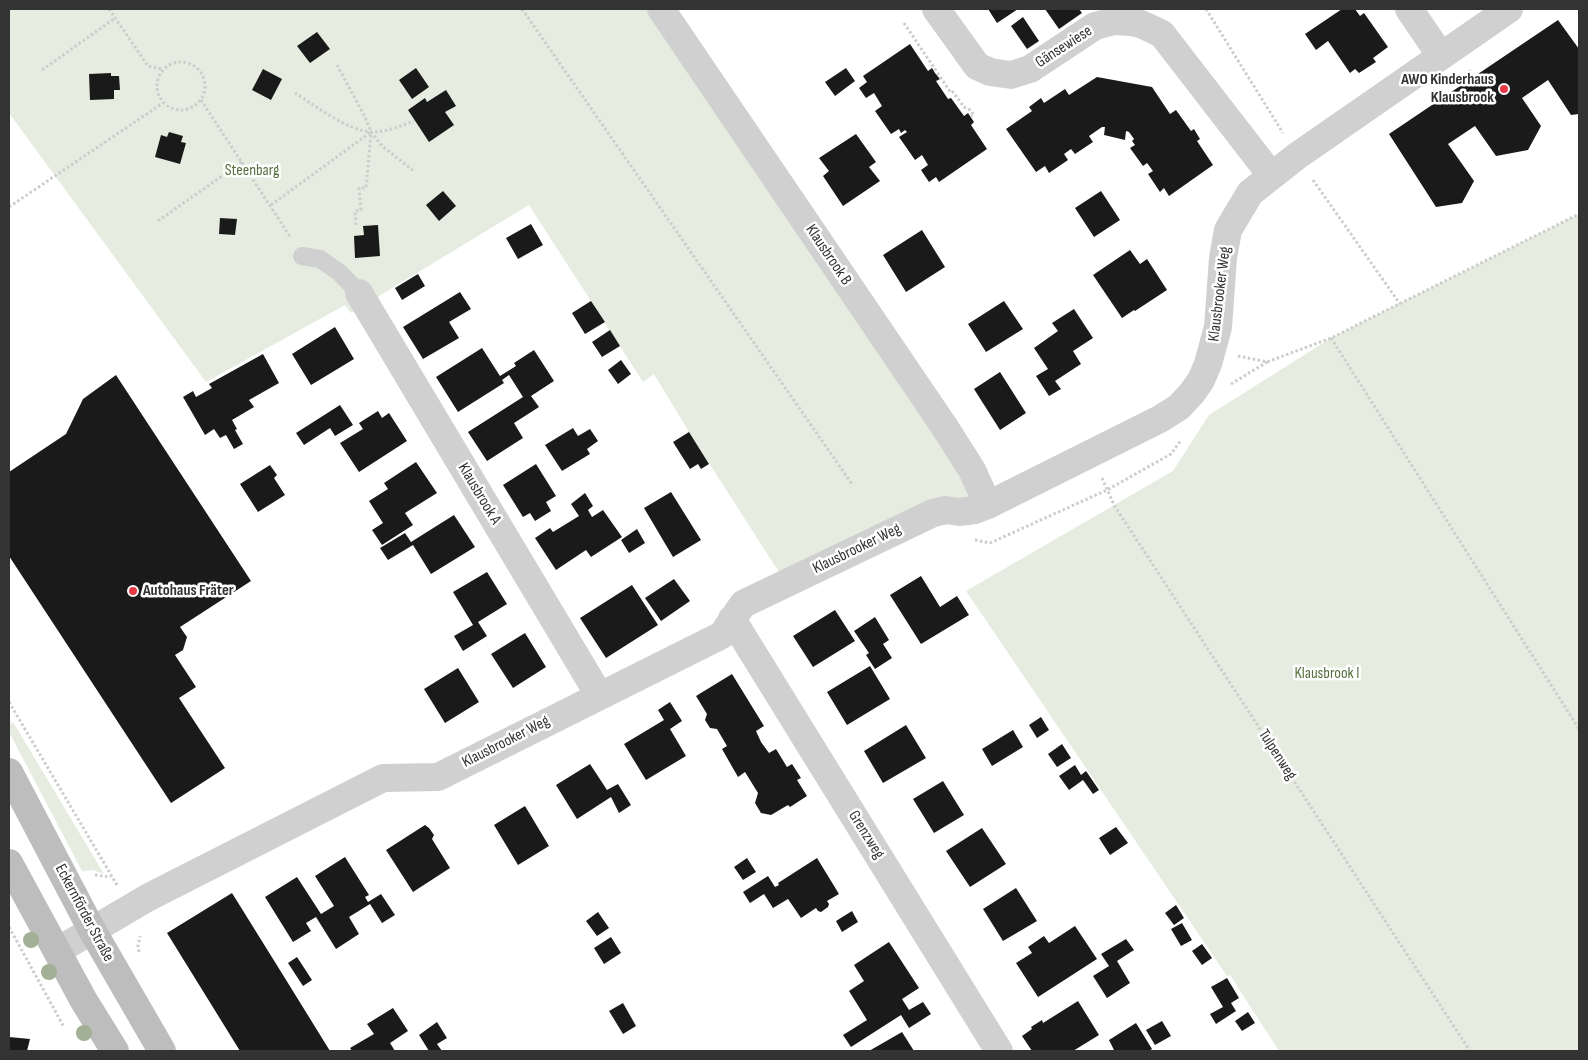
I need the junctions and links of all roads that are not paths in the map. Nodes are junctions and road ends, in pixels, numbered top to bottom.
1 (661, 9) edge
2 (936, 9) edge
3 (1409, 9) edge
4 (1509, 9) edge
5 (1441, 56) junction
6 (1271, 175) junction
7 (302, 256) road end
8 (359, 293) joint
9 (988, 505) junction
10 (732, 619) junction
11 (599, 695) junction
12 (9, 772) edge
13 (9, 863) edge
14 (92, 930) junction
15 (57, 951) junction
16 (115, 1051) edge
17 (162, 1051) edge
18 (999, 1051) edge

1 - 9 street, Klausbrook B
2 - 6 street, Gänsewiese
3 - 5 street
4 - 5 street, Klausbrooker Weg
5 - 6 street, Klausbrooker Weg
6 - 9 street, Klausbrooker Weg
7 - 8 lane
8 - 11 street, Klausbrook A
9 - 10 street, Klausbrooker Weg
10 - 11 street, Klausbrooker Weg
10 - 18 street, Grenzweg
11 - 14 street, Klausbrooker Weg
12 - 14 main road, Eckernförder Straße
13 - 15 main road
14 - 15 street, Klausbrooker Weg
14 - 17 main road, Eckernförder Straße
15 - 16 main road

